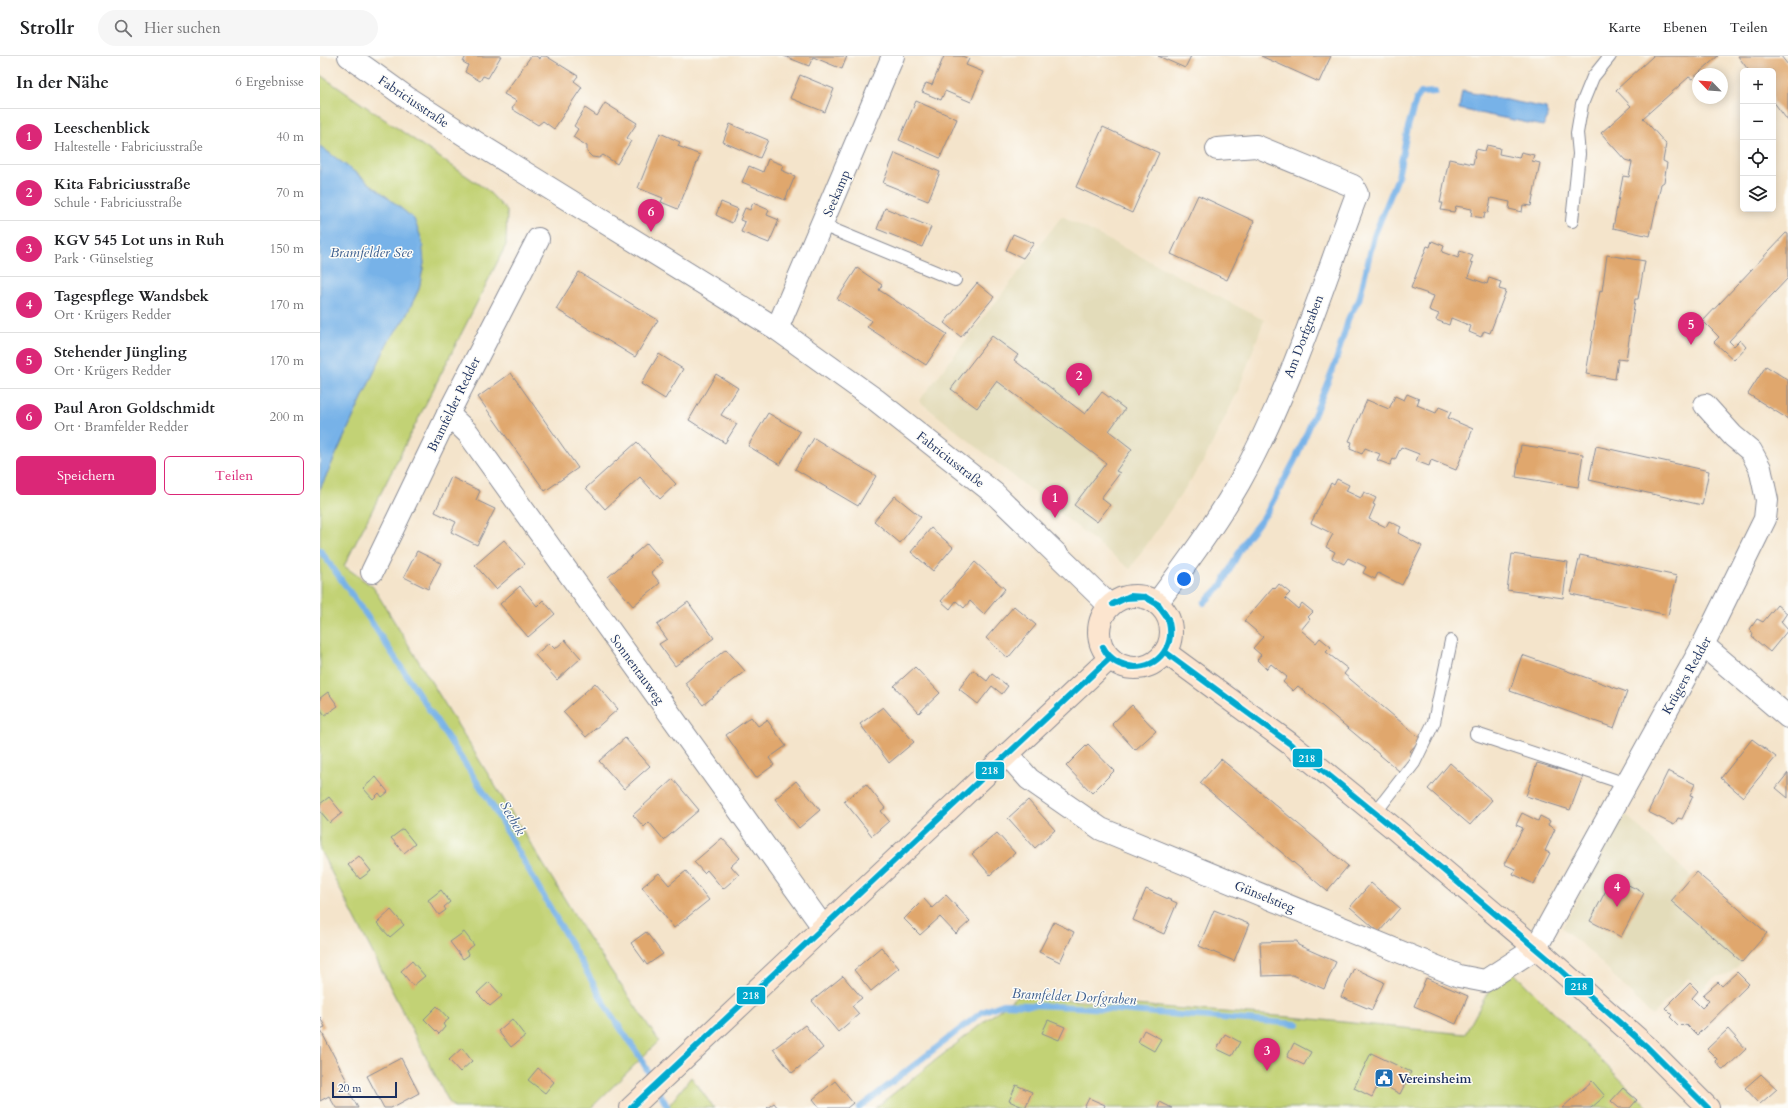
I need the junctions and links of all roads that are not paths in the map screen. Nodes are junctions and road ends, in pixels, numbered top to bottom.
1 (349, 56) edge
2 (893, 56) edge
3 (1610, 56) edge
4 (1217, 149) dead end
5 (1572, 220) dead end
6 (822, 225) junction
7 (538, 239) dead end
8 (955, 280) dead end
9 (778, 329) junction
10 (1705, 405) dead end
11 (448, 414) junction
12 (372, 572) dead end
13 (1157, 603) junction
14 (1110, 606) junction
15 (1451, 641) dead end
16 (1703, 645) junction
17 (1165, 652) junction
18 (1110, 658) junction
19 (1788, 717) edge
20 (1476, 734) dead end
21 (1007, 754) junction
22 (1626, 784) junction
23 (1375, 813) junction
24 (823, 927) junction
25 (1536, 948) junction
26 (637, 1103) edge
27 (1708, 1108) edge

1 - 9 street, Fabriciusstraße
2 - 6 street, Seekamp
3 - 5 lane
4 - 13 street, Am Dorfgraben
6 - 8 lane
6 - 9 street, Seekamp
7 - 11 street, Bramfelder Redder
9 - 14 street, Fabriciusstraße
10 - 16 street, Krügers Redder
11 - 12 street, Bramfelder Redder
11 - 24 street, Sonnentauweg
13 - 14 street
13 - 17 street
14 - 18 street
15 - 23 lane
16 - 19 street
16 - 22 street, Krügers Redder
17 - 18 street
17 - 23 street
18 - 21 street
20 - 22 lane
21 - 24 street
21 - 25 street, Günselstieg
22 - 25 street, Krügers Redder
23 - 25 street
24 - 26 street
25 - 27 street

